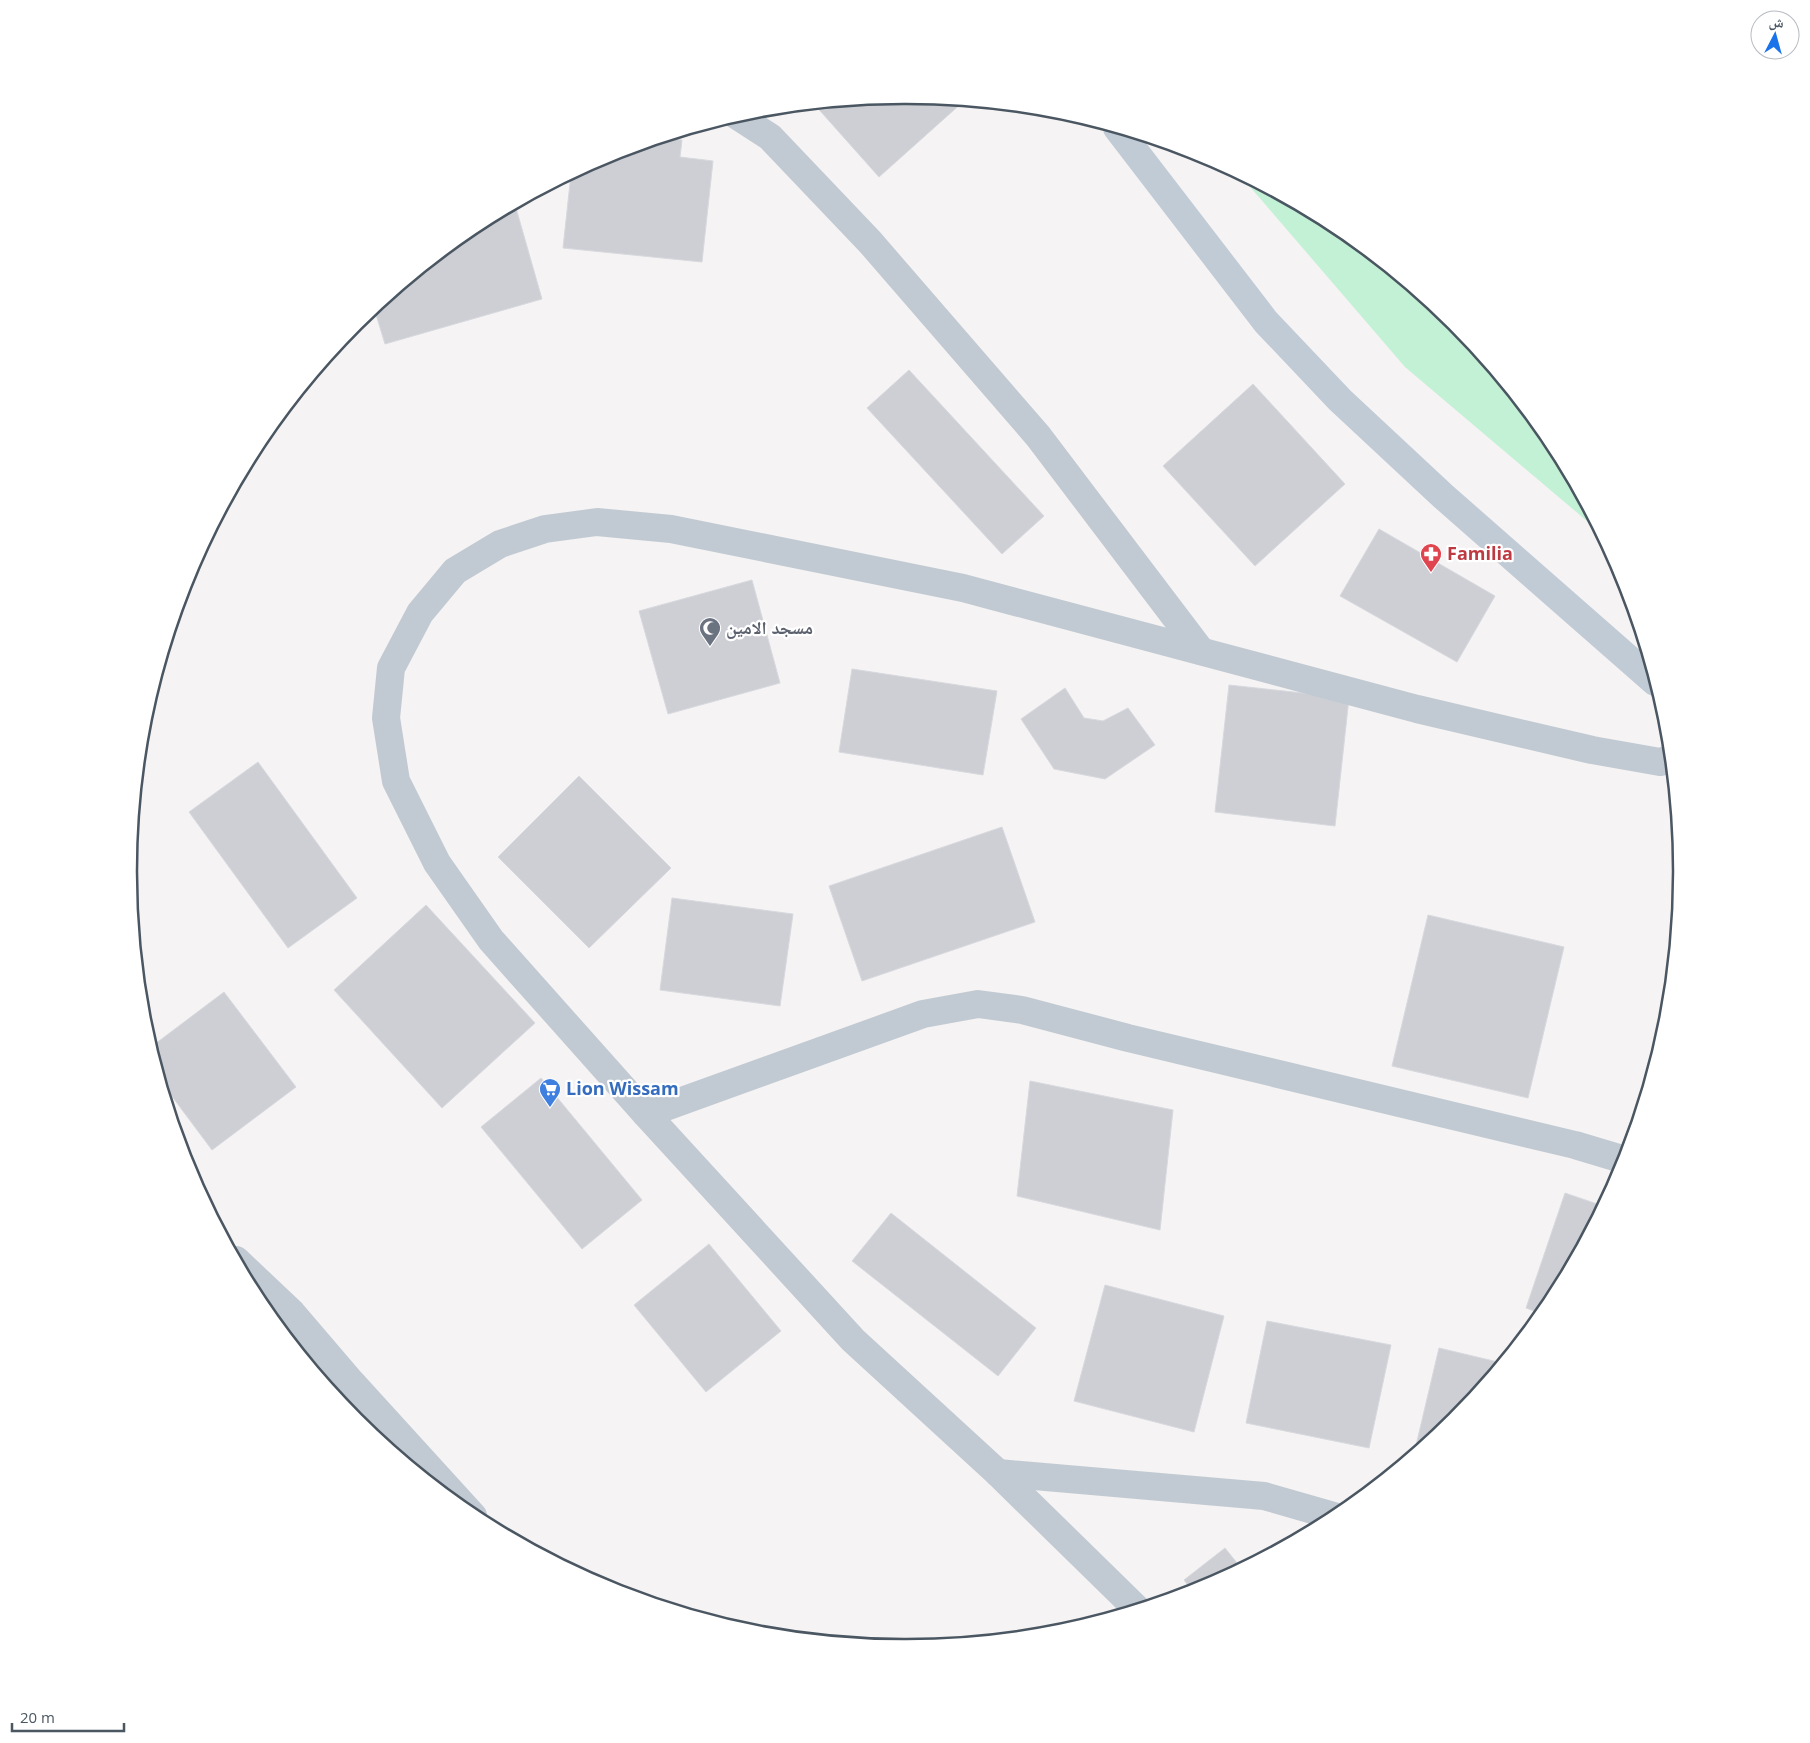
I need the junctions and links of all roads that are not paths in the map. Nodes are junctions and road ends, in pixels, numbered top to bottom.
1 (745, 121) edge
2 (1123, 135) edge
3 (1201, 651) junction
4 (1648, 675) edge
5 (1664, 761) edge
6 (646, 1114) junction
7 (1617, 1158) edge
8 (254, 1277) edge
9 (998, 1473) junction
10 (445, 1486) edge
11 (1325, 1514) edge
12 (1133, 1605) edge

1 - 3 street
2 - 4 street
3 - 5 street
3 - 6 street
6 - 7 street
6 - 9 street
8 - 10 street
9 - 11 street
9 - 12 street

